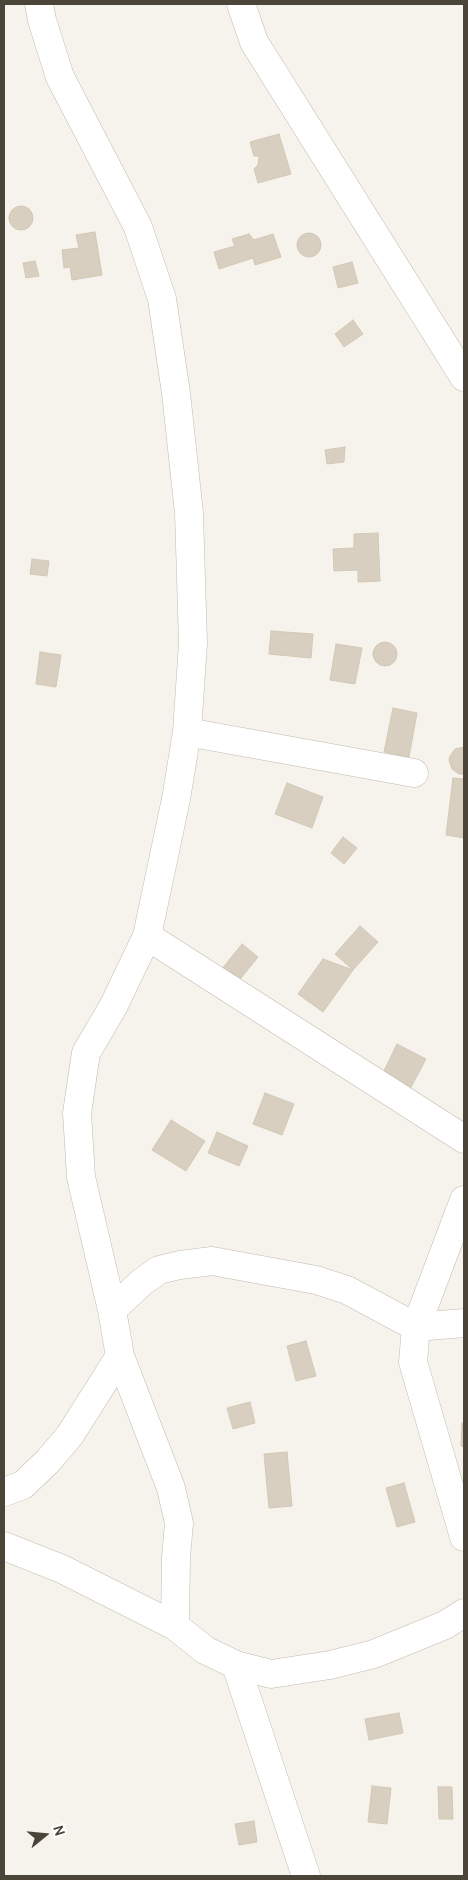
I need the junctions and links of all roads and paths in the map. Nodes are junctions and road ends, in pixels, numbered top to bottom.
1 (39, 4) edge
2 (241, 4) edge
3 (464, 377) edge
4 (187, 732) junction
5 (414, 772) dead end
6 (147, 936) junction
7 (464, 1139) edge
8 (464, 1200) edge
9 (112, 1310) junction
10 (464, 1323) edge
11 (416, 1327) junction
12 (120, 1356) junction
13 (4, 1492) edge
14 (464, 1537) edge
15 (4, 1546) edge
16 (464, 1613) edge
17 (175, 1626) junction
18 (236, 1665) junction
19 (306, 1876) edge

1 - 4 street
2 - 3 street
4 - 5 street
4 - 6 street
6 - 7 street
6 - 9 street
8 - 11 street
9 - 11 street
9 - 12 street
10 - 11 street
11 - 14 street
12 - 13 street
12 - 17 street
15 - 17 street
16 - 18 street
17 - 18 street
18 - 19 street

